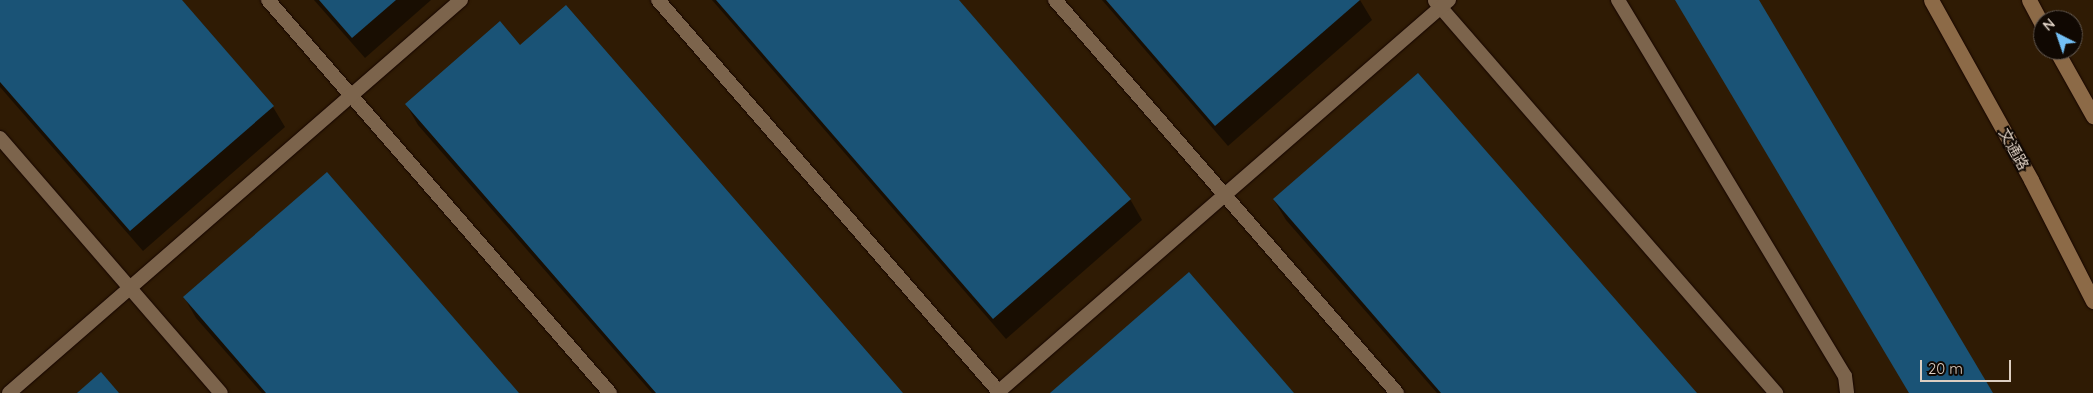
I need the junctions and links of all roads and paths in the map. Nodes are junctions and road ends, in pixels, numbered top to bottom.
1 (268, 0) edge
2 (461, 0) edge
3 (658, 0) edge
4 (1055, 0) edge
5 (1618, 0) edge
6 (1931, 0) edge
7 (1441, 2) edge
8 (2062, 60) edge
9 (351, 95) junction
10 (2093, 116) edge
11 (0, 138) edge
12 (1225, 195) junction
13 (130, 288) junction
14 (2093, 300) edge
15 (8, 393) edge
16 (221, 393) edge
17 (610, 393) edge
18 (998, 393) edge
19 (1397, 393) edge
20 (1776, 393) edge
21 (1847, 393) edge

1 - 9 lane
2 - 9 lane
3 - 18 lane
4 - 12 lane
5 - 21 lane
6 - 14 main road, 文通路
7 - 12 lane
7 - 20 lane
8 - 10 main road
9 - 13 lane
9 - 17 lane
11 - 13 lane
12 - 18 lane
12 - 19 lane
13 - 15 lane
13 - 16 lane

